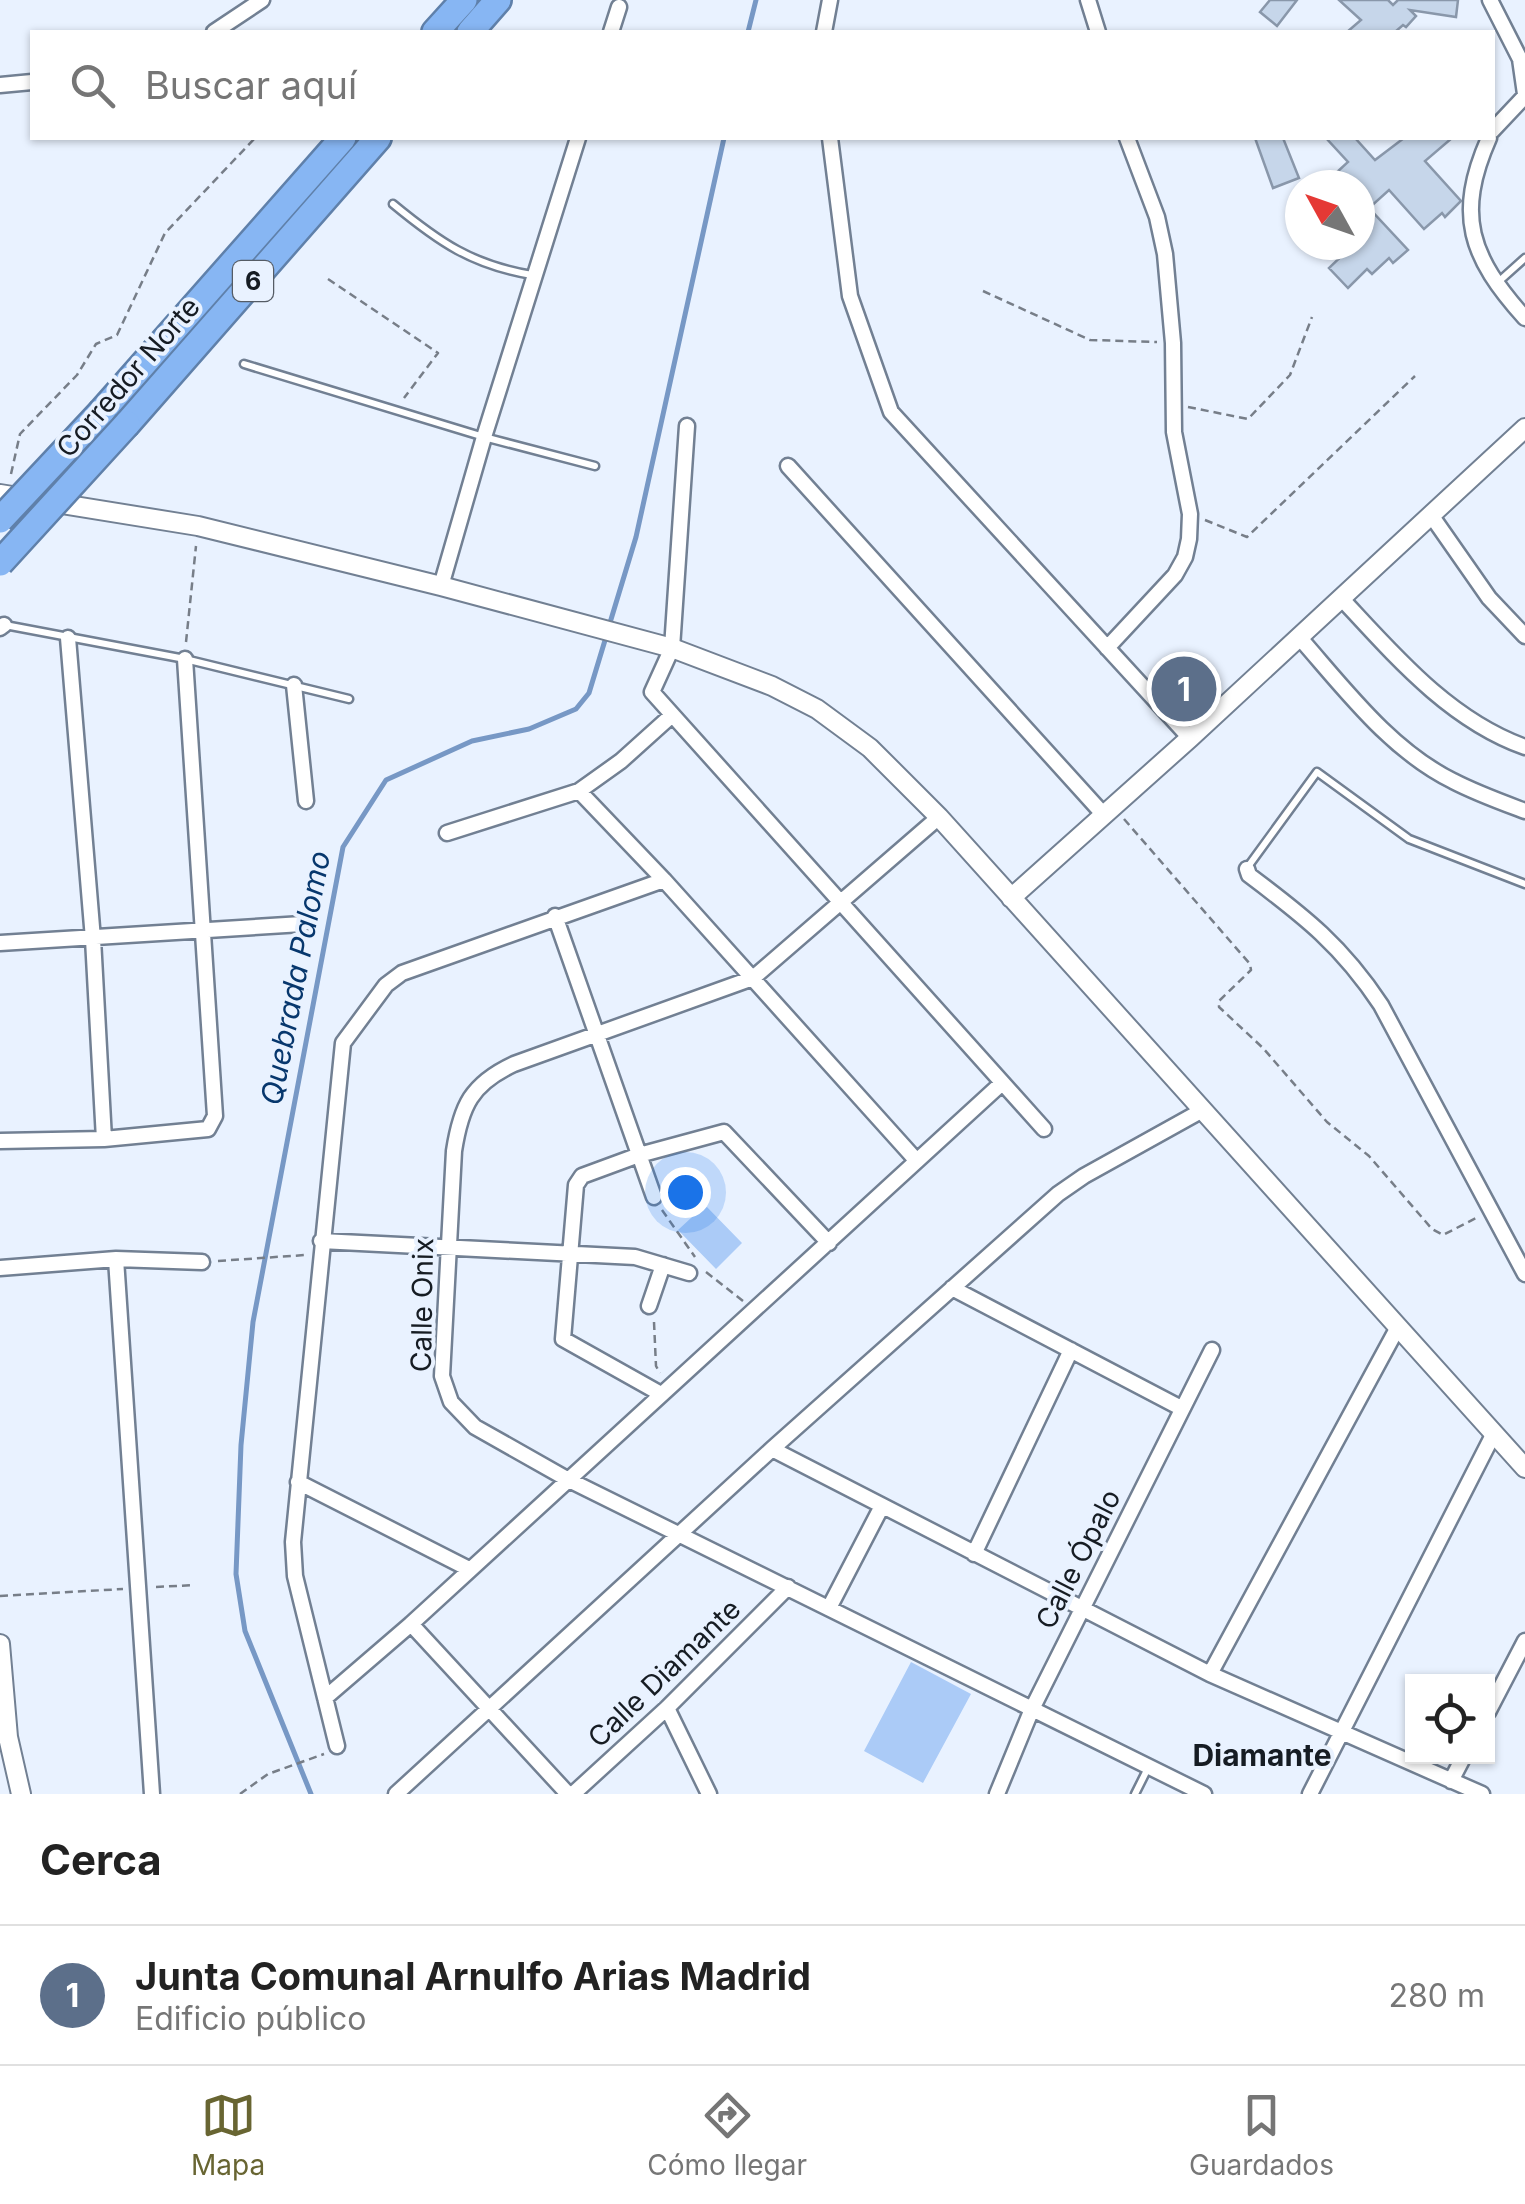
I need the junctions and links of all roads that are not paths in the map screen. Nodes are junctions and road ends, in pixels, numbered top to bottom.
1 (262, 0) edge
2 (464, 0) edge
3 (498, 0) edge
4 (830, 0) edge
5 (1088, 0) edge
6 (1490, 0) edge
7 (619, 7) dead end
8 (217, 30) edge
9 (438, 30) edge
10 (472, 30) edge
11 (612, 30) edge
12 (824, 30) edge
13 (1097, 30) edge
14 (30, 82) edge
15 (0, 85) edge
16 (1525, 95) edge
17 (1495, 129) edge
18 (341, 140) edge
19 (376, 140) edge
20 (577, 140) edge
21 (830, 140) edge
22 (1128, 140) edge
23 (1488, 140) edge
24 (393, 204) dead end
25 (1525, 258) edge
26 (534, 275) junction
27 (1495, 285) junction
28 (1525, 318) edge
29 (244, 364) dead end
30 (687, 426) dead end
31 (1525, 428) edge
32 (484, 437) junction
33 (595, 466) dead end
34 (788, 466) dead end
35 (2, 503) edge
36 (1431, 515) junction
37 (0, 564) edge
38 (441, 586) junction
39 (1341, 598) junction
40 (2, 627) edge
41 (1525, 636) edge
42 (1299, 637) junction
43 (68, 638) junction
44 (672, 648) junction
45 (1106, 648) junction
46 (185, 658) junction
47 (294, 685) junction
48 (350, 699) dead end
49 (671, 716) junction
50 (1190, 738) junction
51 (1525, 747) edge
52 (578, 790) junction
53 (306, 801) dead end
54 (1108, 811) junction
55 (1525, 811) edge
56 (939, 817) junction
57 (447, 834) dead end
58 (1247, 869) joint
59 (664, 880) junction
60 (1525, 884) edge
61 (1012, 898) junction
62 (842, 904) junction
63 (555, 916) junction
64 (302, 924) dead end
65 (204, 930) junction
66 (93, 938) junction
67 (0, 943) edge
68 (753, 978) junction
69 (598, 1032) junction
70 (1002, 1083) junction
71 (1201, 1111) junction
72 (1044, 1129) dead end
73 (104, 1139) junction
74 (0, 1141) edge
75 (639, 1154) junction
76 (916, 1160) junction
77 (654, 1197) road end
78 (829, 1243) junction
79 (320, 1247) junction
80 (447, 1247) junction
81 (570, 1254) junction
82 (116, 1258) junction
83 (202, 1262) road end
84 (663, 1265) junction
85 (0, 1268) edge
86 (694, 1268) road end
87 (1525, 1274) edge
88 (952, 1288) junction
89 (649, 1306) road end
90 (1398, 1327) junction
91 (1071, 1350) junction
92 (1212, 1350) dead end
93 (664, 1391) junction
94 (1182, 1408) junction
95 (1494, 1433) junction
96 (772, 1450) junction
97 (1525, 1468) edge
98 (567, 1479) junction
99 (298, 1482) junction
100 (882, 1506) junction
101 (679, 1534) junction
102 (974, 1554) junction
103 (469, 1569) junction
104 (788, 1587) junction
105 (829, 1608) junction
106 (1081, 1610) junction
107 (411, 1624) junction
108 (1525, 1641) edge
109 (0, 1644) edge
110 (1210, 1674) junction
111 (325, 1698) junction
112 (1495, 1699) edge
113 (491, 1707) junction
114 (667, 1708) junction
115 (1032, 1708) junction
116 (1342, 1730) junction
117 (336, 1746) dead end
118 (1460, 1764) edge
119 (1148, 1766) junction
120 (1451, 1781) junction
121 (21, 1794) edge
122 (152, 1794) edge
123 (396, 1794) edge
124 (571, 1794) edge
125 (709, 1794) edge
126 (997, 1794) edge
127 (1135, 1794) edge
128 (1204, 1794) edge
129 (1310, 1794) edge
130 (1482, 1794) edge

1 - 8 street
2 - 9 highway
3 - 10 highway
4 - 12 street
5 - 13 street
6 - 16 street
7 - 11 street
14 - 15 street
16 - 17 street
18 - 35 highway, Corredor Norte / 6, bridge
19 - 37 highway, Corredor Norte / 6, bridge
20 - 26 street
21 - 45 street
22 - 45 street
23 - 27 street
24 - 26 lane
25 - 27 lane
26 - 32 street
27 - 28 street
29 - 32 lane
30 - 44 street
31 - 36 street
32 - 33 lane
32 - 38 street
34 - 54 street
35 - 38 street
36 - 39 street
36 - 41 street
38 - 44 street
39 - 42 street
39 - 51 street
40 - 43 lane
42 - 50 street
42 - 55 street
43 - 46 lane
43 - 66 street
44 - 49 street
44 - 56 street
45 - 50 street
46 - 47 lane
46 - 65 street
47 - 48 lane
47 - 53 street
49 - 52 street
49 - 62 street
50 - 54 street
52 - 57 street
52 - 59 street
54 - 61 street
56 - 61 street
56 - 62 street, Calle Onix
58 - 60 lane
58 - 87 street
59 - 63 street
59 - 68 street
61 - 71 street
62 - 68 street, Calle Onix
62 - 70 street
63 - 69 street
63 - 79 street
64 - 65 street
65 - 66 street
65 - 73 street
66 - 67 street
66 - 73 street
68 - 69 street, Calle Onix
68 - 76 street
69 - 75 street
69 - 80 street, Calle Onix
70 - 72 street
70 - 76 street
71 - 88 street
71 - 90 street
73 - 74 street
75 - 77 street
75 - 78 street
75 - 81 street
76 - 78 street
78 - 93 street
79 - 80 street
79 - 99 street
80 - 81 street
80 - 98 street, Calle Onix
81 - 84 street
81 - 93 street
82 - 83 street
82 - 85 street
82 - 122 street
84 - 86 street
84 - 89 street
88 - 91 street
88 - 96 street
90 - 95 street
90 - 110 street
91 - 94 street
91 - 102 street
92 - 94 street, Calle Ópalo
93 - 98 street
94 - 106 street, Calle Ópalo
95 - 97 street
95 - 116 street
96 - 100 street
96 - 101 street
98 - 101 street, Calle Onix
98 - 103 street
99 - 103 street
99 - 111 street
100 - 102 street
100 - 105 street
101 - 104 street, Calle Onix
101 - 113 street
102 - 106 street
103 - 107 street
104 - 105 street, Calle Onix
104 - 114 street, Calle Diamante
105 - 115 street, Calle Onix
106 - 110 street
106 - 115 street, Calle Ópalo
107 - 111 street
107 - 113 street
108 - 112 street
109 - 121 street
110 - 116 street
111 - 117 street
113 - 123 street
113 - 124 street
114 - 124 street, Calle Diamante
114 - 125 street
115 - 119 street, Calle Onix
115 - 126 street, Calle Ópalo
116 - 120 street
116 - 129 street
118 - 120 street
119 - 127 lane
119 - 128 street, Calle Onix
120 - 130 street

